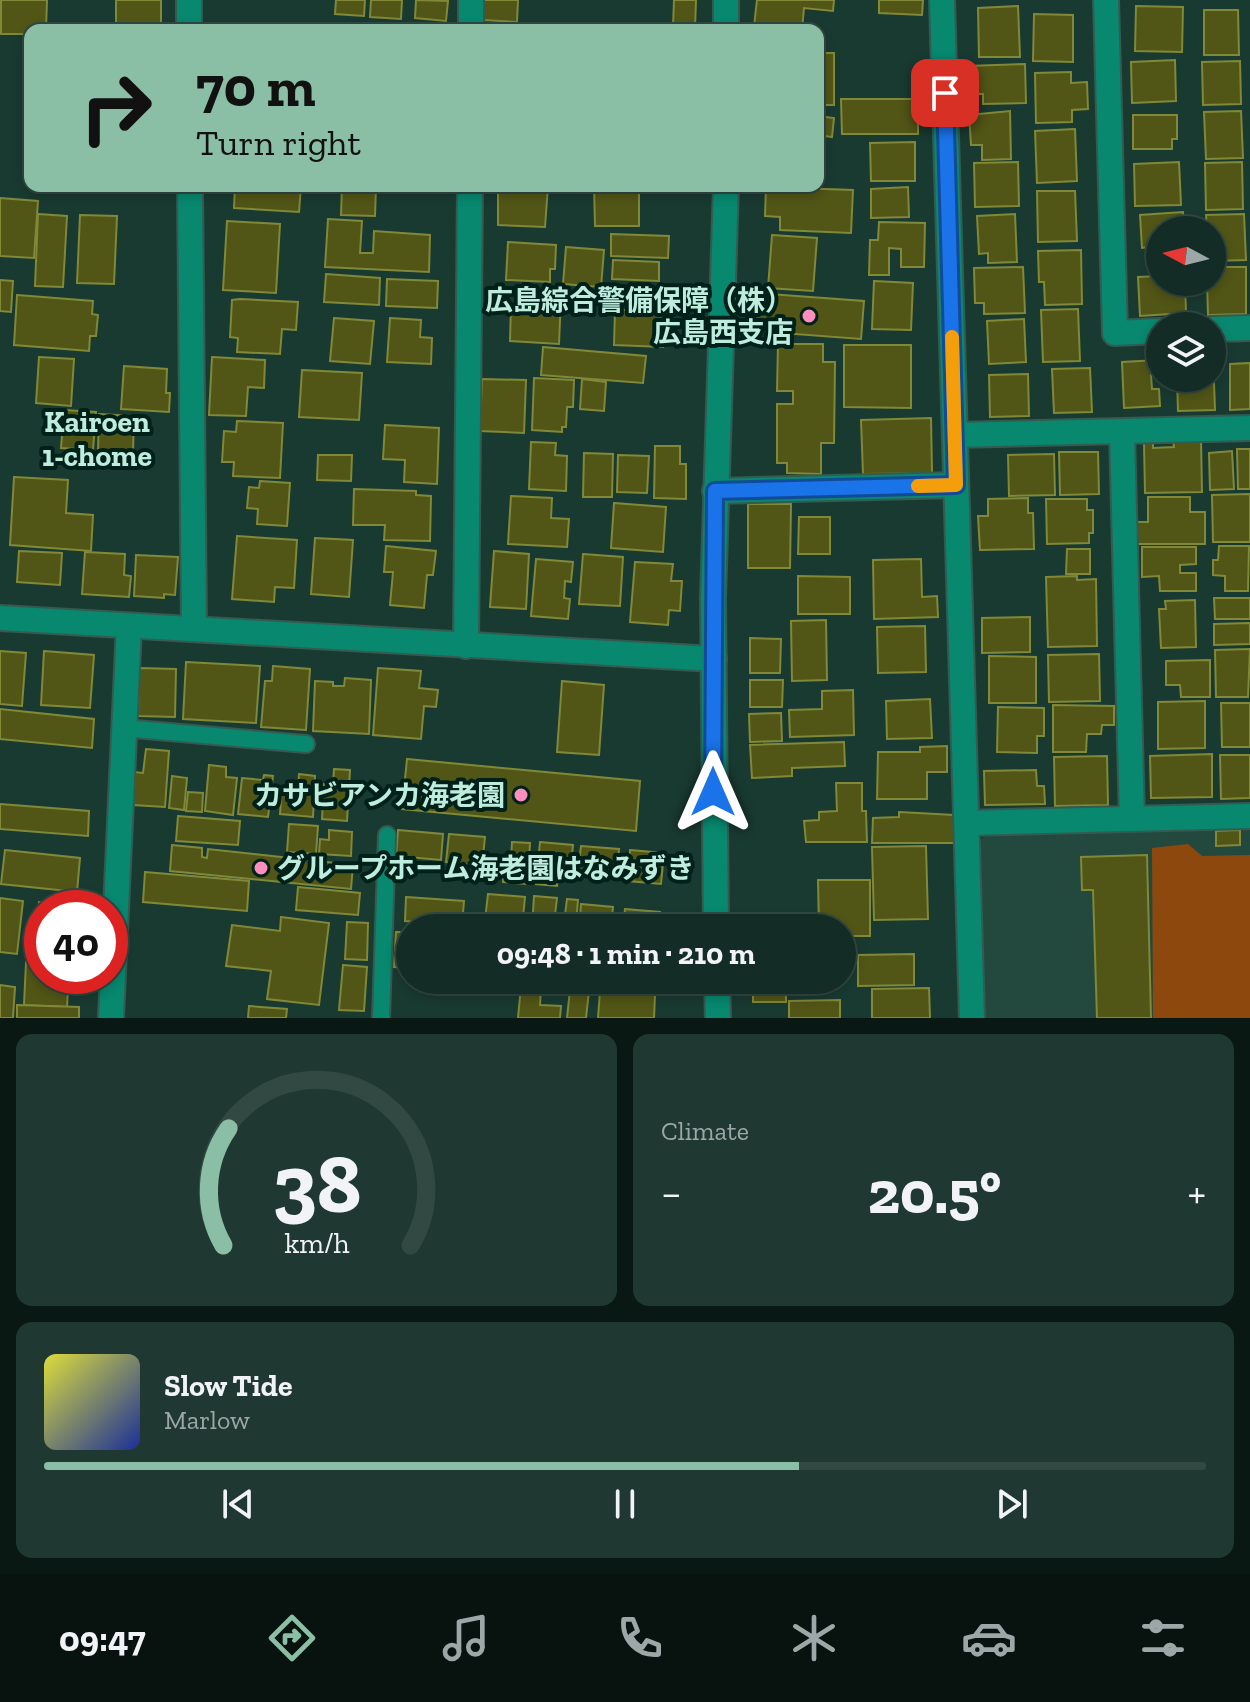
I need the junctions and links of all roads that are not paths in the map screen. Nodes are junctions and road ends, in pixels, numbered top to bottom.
1 (189, 0) edge
2 (471, 0) edge
3 (726, 0) edge
4 (942, 0) edge
5 (1106, 0) edge
6 (189, 24) edge
7 (471, 24) edge
8 (726, 24) edge
9 (190, 192) edge
10 (470, 192) edge
11 (726, 192) edge
12 (1250, 328) edge
13 (1226, 329) edge
14 (1146, 332) edge
15 (1250, 428) edge
16 (1122, 432) junction
17 (955, 435) junction
18 (956, 485) junction
19 (715, 491) junction
20 (0, 618) edge
21 (129, 626) junction
22 (194, 629) junction
23 (466, 646) junction
24 (714, 659) junction
25 (124, 728) junction
26 (306, 744) dead end
27 (1250, 816) edge
28 (1132, 819) junction
29 (967, 823) junction
30 (387, 835) dead end
31 (716, 914) edge
32 (717, 994) edge
33 (111, 1018) edge
34 (381, 1018) edge
35 (718, 1018) edge
36 (972, 1018) edge

1 - 6 street
2 - 7 street
3 - 8 street
4 - 17 street
5 - 14 street
9 - 22 street
10 - 23 street
11 - 19 street
12 - 13 street
15 - 16 street
16 - 17 street
16 - 28 street
17 - 18 street
18 - 19 street
18 - 29 street
19 - 24 street
20 - 21 street
21 - 22 street
21 - 25 street
22 - 23 street
23 - 24 street
24 - 31 street
25 - 26 lane
25 - 33 street
27 - 28 street
28 - 29 street
29 - 36 street
30 - 34 lane
32 - 35 street

